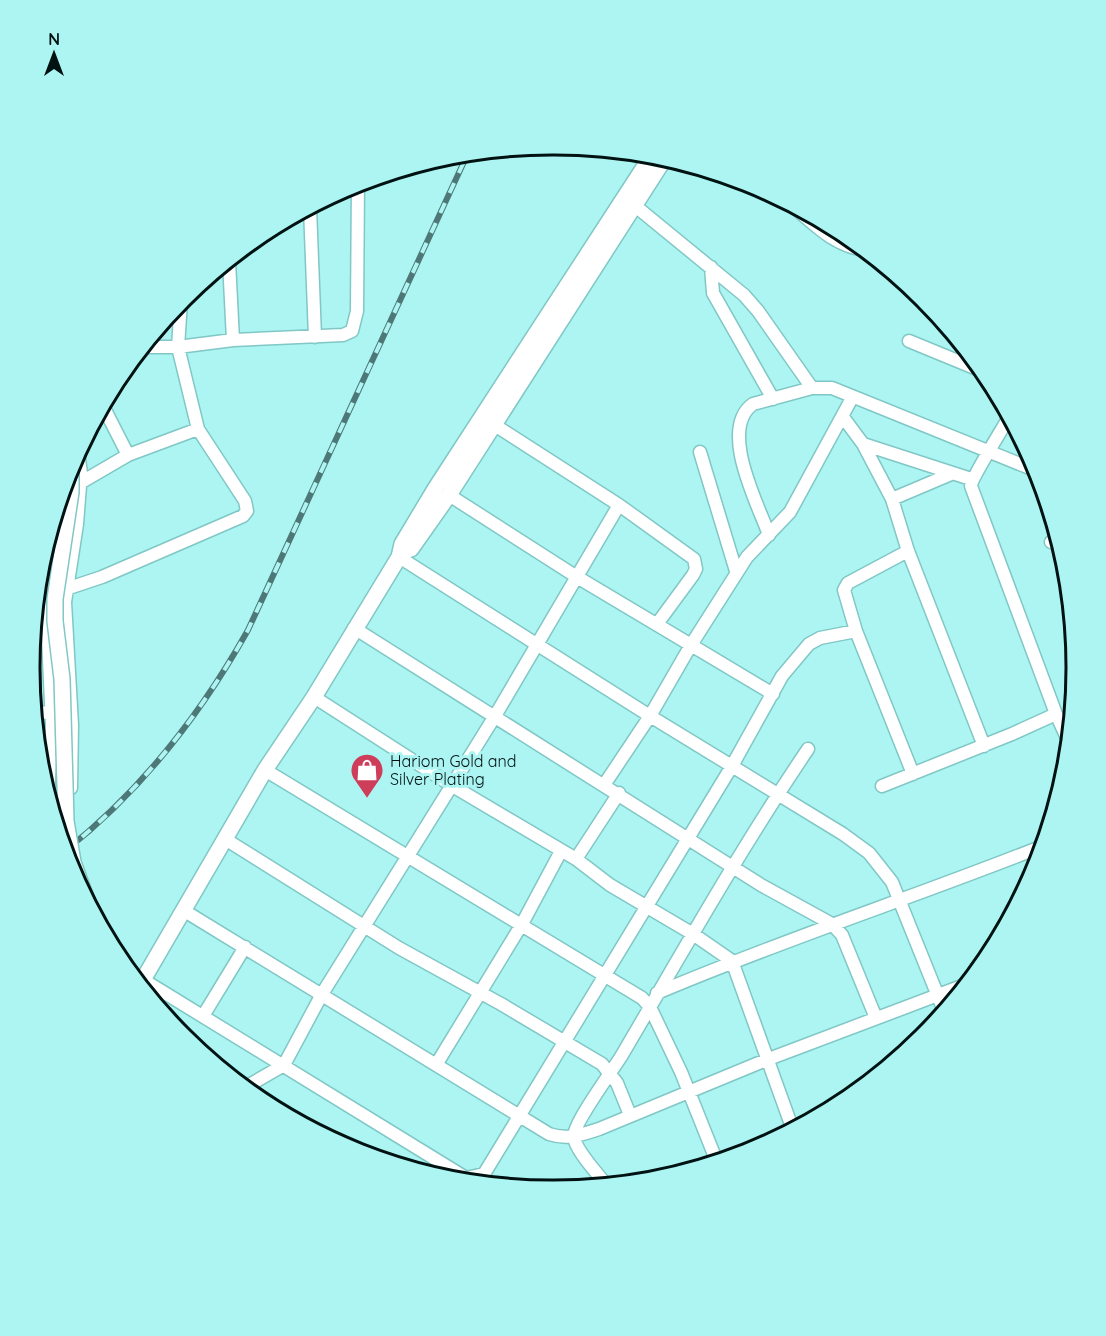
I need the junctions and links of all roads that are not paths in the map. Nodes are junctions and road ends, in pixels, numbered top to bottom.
1 (648, 164) edge
2 (658, 166) edge
3 (358, 195) edge
4 (630, 202) junction
5 (310, 217) edge
6 (821, 231) edge
7 (840, 243) edge
8 (711, 267) junction
9 (229, 271) edge
10 (180, 318) edge
11 (315, 336) junction
12 (233, 340) junction
13 (909, 341) dead end
14 (154, 347) edge
15 (178, 347) junction
16 (966, 364) edge
17 (812, 388) junction
18 (852, 398) junction
19 (773, 399) junction
20 (107, 415) edge
21 (843, 417) junction
22 (493, 424) junction
23 (1004, 425) edge
24 (198, 429) junction
25 (863, 444) junction
26 (700, 452) dead end
27 (990, 452) junction
28 (128, 455) junction
29 (1023, 465) edge
30 (79, 474) edge
31 (951, 474) junction
32 (971, 479) junction
33 (80, 483) junction
34 (449, 495) junction
35 (70, 497) edge
36 (892, 499) junction
37 (619, 505) junction
38 (770, 535) junction
39 (908, 551) junction
40 (400, 555) junction
41 (736, 571) junction
42 (577, 577) junction
43 (66, 589) junction
44 (46, 594) edge
45 (657, 624) junction
46 (354, 628) junction
47 (856, 631) junction
48 (42, 632) edge
49 (48, 632) junction
50 (537, 645) junction
51 (690, 645) junction
52 (773, 694) junction
53 (314, 697) junction
54 (52, 712) junction
55 (43, 713) edge
56 (1056, 714) junction
57 (495, 716) junction
58 (650, 716) junction
59 (1062, 726) edge
60 (984, 746) junction
61 (808, 749) dead end
62 (49, 765) edge
63 (732, 766) junction
64 (265, 770) junction
65 (912, 774) junction
66 (604, 784) junction
67 (450, 785) junction
68 (882, 786) dead end
69 (619, 794) junction
70 (777, 795) junction
71 (63, 818) edge
72 (68, 833) edge
73 (687, 836) junction
74 (225, 839) junction
75 (1031, 850) edge
76 (561, 851) junction
77 (407, 857) junction
78 (576, 858) junction
79 (734, 867) junction
80 (898, 901) junction
81 (647, 907) junction
82 (183, 910) junction
83 (522, 924) junction
84 (832, 924) junction
85 (364, 927) junction
86 (693, 934) junction
87 (245, 947) junction
88 (732, 961) junction
89 (606, 976) junction
90 (145, 979) edge
91 (952, 990) edge
92 (478, 992) junction
93 (157, 993) edge
94 (657, 993) junction
95 (322, 994) junction
96 (938, 995) junction
97 (941, 1003) edge
98 (651, 1007) junction
99 (202, 1016) junction
100 (876, 1018) junction
101 (564, 1042) junction
102 (766, 1060) junction
103 (284, 1065) junction
104 (436, 1065) junction
105 (611, 1073) junction
106 (253, 1083) edge
107 (689, 1094) junction
108 (519, 1115) junction
109 (630, 1115) junction
110 (790, 1122) edge
111 (574, 1137) junction
112 (714, 1154) edge
113 (455, 1171) edge
114 (479, 1175) edge
115 (601, 1178) edge

1 - 4 street
2 - 4 street
3 - 11 street
4 - 8 street
4 - 22 street
4 - 40 street
5 - 11 street
6 - 7 street
8 - 17 street
8 - 19 street
9 - 12 street
10 - 15 street
11 - 12 street
12 - 15 street
13 - 16 street
14 - 15 street
15 - 24 street
17 - 18 street
17 - 19 street
18 - 21 street
18 - 27 street
19 - 38 street
20 - 28 street
21 - 25 street
21 - 38 street
22 - 34 street
22 - 37 street
23 - 27 street
24 - 28 street
24 - 43 street
25 - 31 street
25 - 36 street
26 - 41 street
27 - 29 street
27 - 32 street
28 - 33 street
30 - 33 street
31 - 32 street
31 - 36 street
32 - 56 street
33 - 43 street
34 - 40 street
34 - 42 street
35 - 72 street, bridge
36 - 39 street
37 - 42 street
37 - 45 street
38 - 41 street
39 - 47 street
39 - 60 street
40 - 46 street
40 - 50 street
41 - 51 street
42 - 45 street
42 - 50 street
43 - 71 street
44 - 49 street
45 - 51 street
46 - 53 street
46 - 57 street
47 - 52 street
47 - 65 street
48 - 49 street
49 - 54 street
50 - 57 street
50 - 58 street
51 - 52 street
51 - 58 street
52 - 63 street
53 - 64 street
53 - 67 street
54 - 55 street
54 - 62 street
56 - 59 street
56 - 60 street
57 - 66 street
57 - 67 street
58 - 63 street
58 - 66 street
60 - 65 street
61 - 70 street
63 - 70 street
63 - 73 street
64 - 74 street
64 - 77 street
65 - 68 street
66 - 69 street
67 - 76 street
67 - 77 street
69 - 73 street
69 - 78 street
70 - 79 street
70 - 80 street
73 - 79 street
73 - 81 street
74 - 82 street
74 - 85 street
75 - 80 street
76 - 78 street
76 - 83 street
77 - 83 street
77 - 85 street
78 - 81 street
79 - 84 street
79 - 86 street
80 - 84 street
80 - 96 street
81 - 86 street
81 - 89 street
82 - 87 street
82 - 90 street
83 - 89 street
83 - 92 street
84 - 88 street
84 - 100 street
85 - 92 street
85 - 95 street
86 - 88 street
86 - 94 street
87 - 95 street
87 - 99 street
88 - 94 street
88 - 102 street
89 - 98 street
89 - 101 street
91 - 96 street
92 - 101 street
92 - 104 street
93 - 99 street
94 - 98 street
95 - 103 street
95 - 104 street
96 - 97 street
96 - 100 street
98 - 105 street
98 - 107 street
99 - 103 street
100 - 102 street
101 - 105 street
101 - 108 street
102 - 107 street
102 - 110 street
103 - 106 street
103 - 113 street
104 - 108 street
105 - 109 street
105 - 111 street
107 - 109 street
107 - 112 street
108 - 111 street
108 - 114 street
109 - 111 street
111 - 115 street

